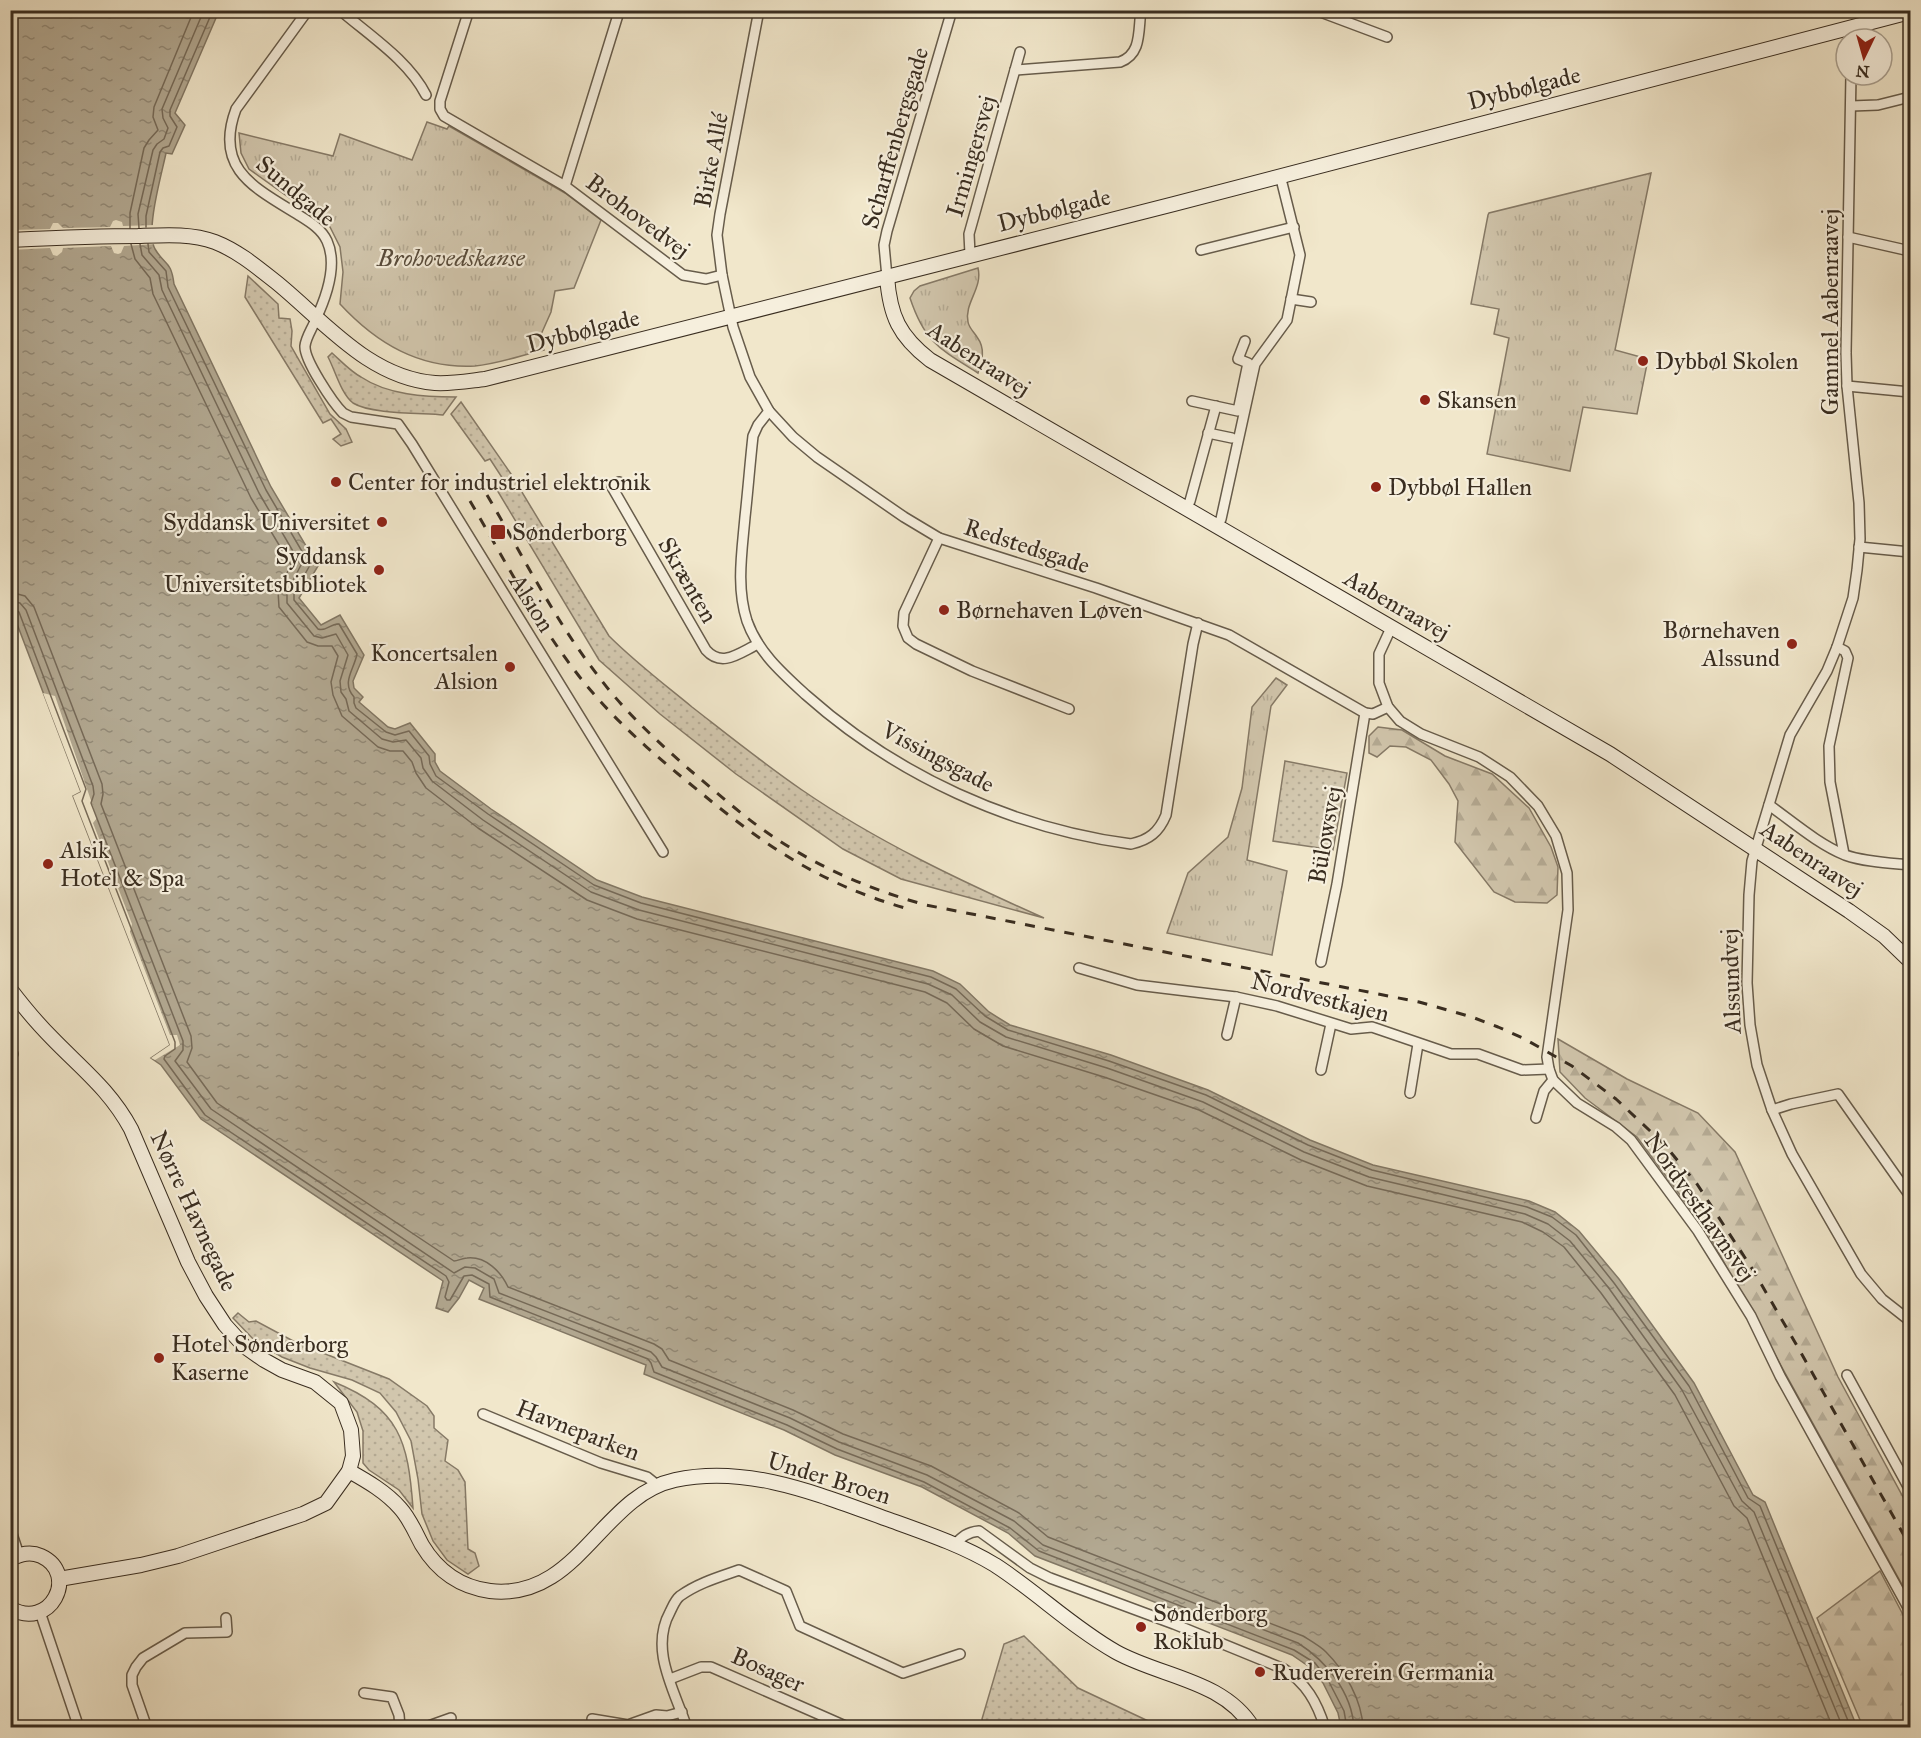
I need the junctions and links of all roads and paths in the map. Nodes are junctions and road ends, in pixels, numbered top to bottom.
1 (308, 10) edge
2 (340, 10) edge
3 (469, 10) edge
4 (759, 10) edge
5 (951, 10) edge
6 (1141, 10) edge
7 (1315, 10) edge
8 (1911, 12) edge
9 (618, 15) dead end
10 (1388, 37) dead end
11 (1020, 52) dead end
12 (1015, 70) junction
13 (1851, 87) edge
14 (426, 95) dead end
15 (1911, 97) edge
16 (1851, 106) junction
17 (1280, 175) junction
18 (565, 186) junction
19 (1294, 227) junction
20 (1848, 237) junction
21 (10, 240) edge
22 (1201, 250) dead end
23 (1911, 250) edge
24 (970, 254) junction
25 (722, 275) junction
26 (887, 277) junction
27 (1291, 298) junction
28 (1311, 302) dead end
29 (730, 316) junction
30 (317, 317) junction
31 (1245, 341) dead end
32 (1847, 386) junction
33 (1911, 392) edge
34 (1192, 401) dead end
35 (1216, 406) junction
36 (769, 411) junction
37 (1208, 434) junction
38 (1232, 438) dead end
39 (619, 482) dead end
40 (1185, 508) junction
41 (1216, 527) junction
42 (939, 538) junction
43 (1859, 547) junction
44 (1911, 552) edge
45 (1198, 623) junction
46 (1391, 628) junction
47 (758, 644) junction
48 (1837, 647) junction
49 (1388, 707) junction
50 (1069, 709) dead end
51 (1365, 714) junction
52 (1769, 805) junction
53 (1756, 848) junction
54 (663, 852) dead end
55 (1844, 854) junction
56 (1911, 865) edge
57 (1911, 961) edge
58 (1321, 962) dead end
59 (1079, 968) dead end
60 (10, 989) edge
61 (1236, 997) junction
62 (1331, 1024) junction
63 (1227, 1035) dead end
64 (1419, 1044) junction
65 (1549, 1069) junction
66 (1321, 1070) dead end
67 (1553, 1080) junction
68 (1410, 1093) dead end
69 (1772, 1110) junction
70 (1536, 1118) dead end
71 (1911, 1196) edge
72 (1911, 1321) edge
73 (1847, 1375) dead end
74 (483, 1414) dead end
75 (349, 1471) junction
76 (657, 1485) junction
77 (1911, 1490) edge
78 (10, 1528) edge
79 (954, 1545) junction
80 (15, 1557) edge
81 (59, 1579) junction
82 (10, 1608) edge
83 (1911, 1611) edge
84 (40, 1612) junction
85 (226, 1618) dead end
86 (960, 1654) dead end
87 (669, 1679) junction
88 (364, 1693) dead end
89 (682, 1712) junction
90 (450, 1718) dead end
91 (592, 1719) dead end
92 (79, 1728) edge
93 (147, 1728) edge
94 (400, 1728) edge
95 (423, 1728) edge
96 (687, 1728) edge
97 (850, 1728) edge
98 (1253, 1728) edge
99 (1324, 1728) edge

1 - 30 street, Sundgade
2 - 14 street
3 - 18 street, Brohovedvej
4 - 25 street, Birke Allé
5 - 26 street, Scharffenbergsgade
6 - 12 street, Irmingersvej
7 - 10 street
8 - 17 street, Dybbølgade
9 - 18 street, Brohovedvej
11 - 12 street, Irmingersvej
12 - 24 street, Irmingersvej
13 - 16 street, Gammel Aabenraavej
15 - 16 street
16 - 20 street, Gammel Aabenraavej
17 - 19 street
17 - 24 street, Dybbølgade
18 - 25 street, Brohovedvej
19 - 22 street
19 - 27 street
20 - 23 street
20 - 32 street, Gammel Aabenraavej
21 - 30 street, Dybbølgade
24 - 26 street, Dybbølgade
25 - 29 street, Birke Allé
26 - 29 street, Dybbølgade
26 - 40 street, Aabenraavej
27 - 28 street
27 - 41 street
29 - 30 street, Dybbølgade
29 - 36 street, Redstedsgade
30 - 54 street, Alsion
31 - 35 street
32 - 33 street
32 - 43 street, Gammel Aabenraavej
34 - 35 street
35 - 37 street
36 - 42 street, Redstedsgade
36 - 47 street, Vissingsgade
37 - 38 street
37 - 40 street
39 - 47 street, Skrænten
40 - 41 street, Aabenraavej
41 - 46 street, Aabenraavej
42 - 45 street, Redstedsgade
42 - 50 street
43 - 44 street
43 - 48 street, Gammel Aabenraavej
45 - 47 street, Vissingsgade
45 - 51 street, Redstedsgade
46 - 49 street
46 - 53 street, Aabenraavej
48 - 52 street, Gammel Aabenraavej
48 - 55 street
49 - 51 street
49 - 65 street, Nordvesthavnsvej
51 - 58 street, Bülowsvej
52 - 53 street, Gammel Aabenraavej
52 - 55 street
53 - 57 street, Aabenraavej
53 - 69 street, Alssundvej
55 - 56 street
59 - 61 street, Nordvestkajen
60 - 75 street, Nørre Havnegade
61 - 62 street, Nordvestkajen
61 - 63 street
62 - 64 street, Nordvestkajen
62 - 66 street
64 - 65 street, Nordvestkajen
64 - 68 street
65 - 67 street, Nordvesthavnsvej
67 - 70 street
67 - 83 street, Nordvesthavnsvej
69 - 71 street
69 - 72 street, Alssundvej
73 - 77 street
74 - 76 street, Havneparken
75 - 76 street, Under Broen
75 - 81 street
76 - 79 street, Under Broen
78 - 80 street
79 - 98 street, Under Broen
79 - 99 street
80 - 81 street
81 - 84 street
82 - 84 street
84 - 92 street
85 - 93 street
86 - 87 street
87 - 89 street
87 - 97 street, Bosager
88 - 94 street
89 - 91 street
89 - 96 street
90 - 95 street

